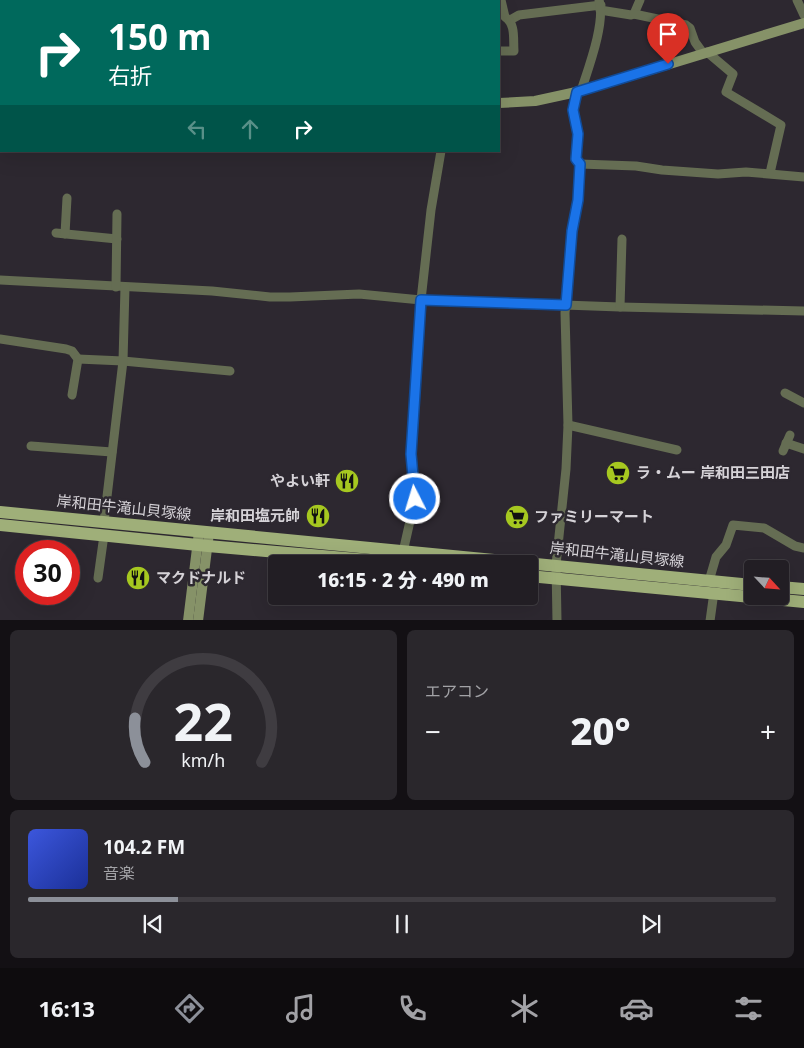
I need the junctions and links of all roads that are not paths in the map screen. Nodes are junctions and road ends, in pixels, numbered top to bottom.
1 (501, 0) edge
2 (640, 0) edge
3 (797, 0) edge
4 (600, 5) edge
5 (634, 14) junction
6 (804, 15) edge
7 (510, 20) junction
8 (804, 23) edge
9 (500, 51) edge
10 (705, 53) junction
11 (579, 91) junction
12 (500, 103) edge
13 (441, 152) edge
14 (580, 164) junction
15 (770, 173) junction
16 (804, 177) edge
17 (67, 198) dead end
18 (116, 214) dead end
19 (117, 239) junction
20 (622, 239) dead end
21 (0, 280) edge
22 (120, 287) junction
23 (421, 300) junction
24 (566, 305) junction
25 (620, 307) junction
26 (804, 311) edge
27 (0, 339) edge
28 (78, 359) junction
29 (123, 361) junction
30 (230, 371) dead end
31 (785, 393) dead end
32 (72, 395) dead end
33 (804, 404) edge
34 (568, 425) junction
35 (786, 443) dead end
36 (31, 446) dead end
37 (672, 446) dead end
38 (804, 448) edge
39 (112, 452) junction
40 (0, 512) edge
41 (104, 522) junction
42 (0, 525) edge
43 (104, 535) junction
44 (203, 539) junction
45 (804, 548) edge
46 (403, 552) junction
47 (338, 555) edge
48 (556, 565) junction
49 (538, 577) edge
50 (98, 578) dead end
51 (557, 580) junction
52 (744, 585) edge
53 (712, 587) junction
54 (789, 588) edge
55 (804, 589) edge
56 (804, 602) edge
57 (188, 620) edge
58 (198, 620) edge
59 (557, 620) edge
60 (710, 620) edge

1 - 7 street
2 - 5 street
3 - 6 street
4 - 5 street
4 - 7 street
4 - 11 street
5 - 10 street
7 - 9 street
8 - 10 street
10 - 11 street
10 - 15 street
11 - 12 street
11 - 14 street
13 - 23 street
14 - 15 street
14 - 24 street
15 - 16 street
17 - 19 street
18 - 19 street
19 - 22 street
20 - 25 street
21 - 22 street
22 - 23 street
22 - 29 street
23 - 24 street
23 - 46 street
24 - 25 street
24 - 34 street
25 - 26 street
27 - 28 street
28 - 29 street
28 - 32 street
29 - 30 street
29 - 39 street
31 - 33 street
34 - 37 street
34 - 48 street
35 - 38 street
36 - 39 street
39 - 41 street
40 - 41 main road, 岸和田牛滝山貝塚線
41 - 44 main road, 岸和田牛滝山貝塚線
42 - 43 main road, 岸和田牛滝山貝塚線
43 - 44 main road, 岸和田牛滝山貝塚線
43 - 50 street
44 - 46 main road, 岸和田牛滝山貝塚線
44 - 47 main road, 岸和田牛滝山貝塚線
44 - 57 street
44 - 58 street
45 - 53 street
46 - 48 main road, 岸和田牛滝山貝塚線
48 - 51 street
48 - 53 main road, 岸和田牛滝山貝塚線
49 - 51 main road, 岸和田牛滝山貝塚線
51 - 53 main road, 岸和田牛滝山貝塚線
51 - 59 street
52 - 53 main road, 岸和田牛滝山貝塚線
53 - 56 main road, 岸和田牛滝山貝塚線
53 - 60 street
54 - 55 main road

